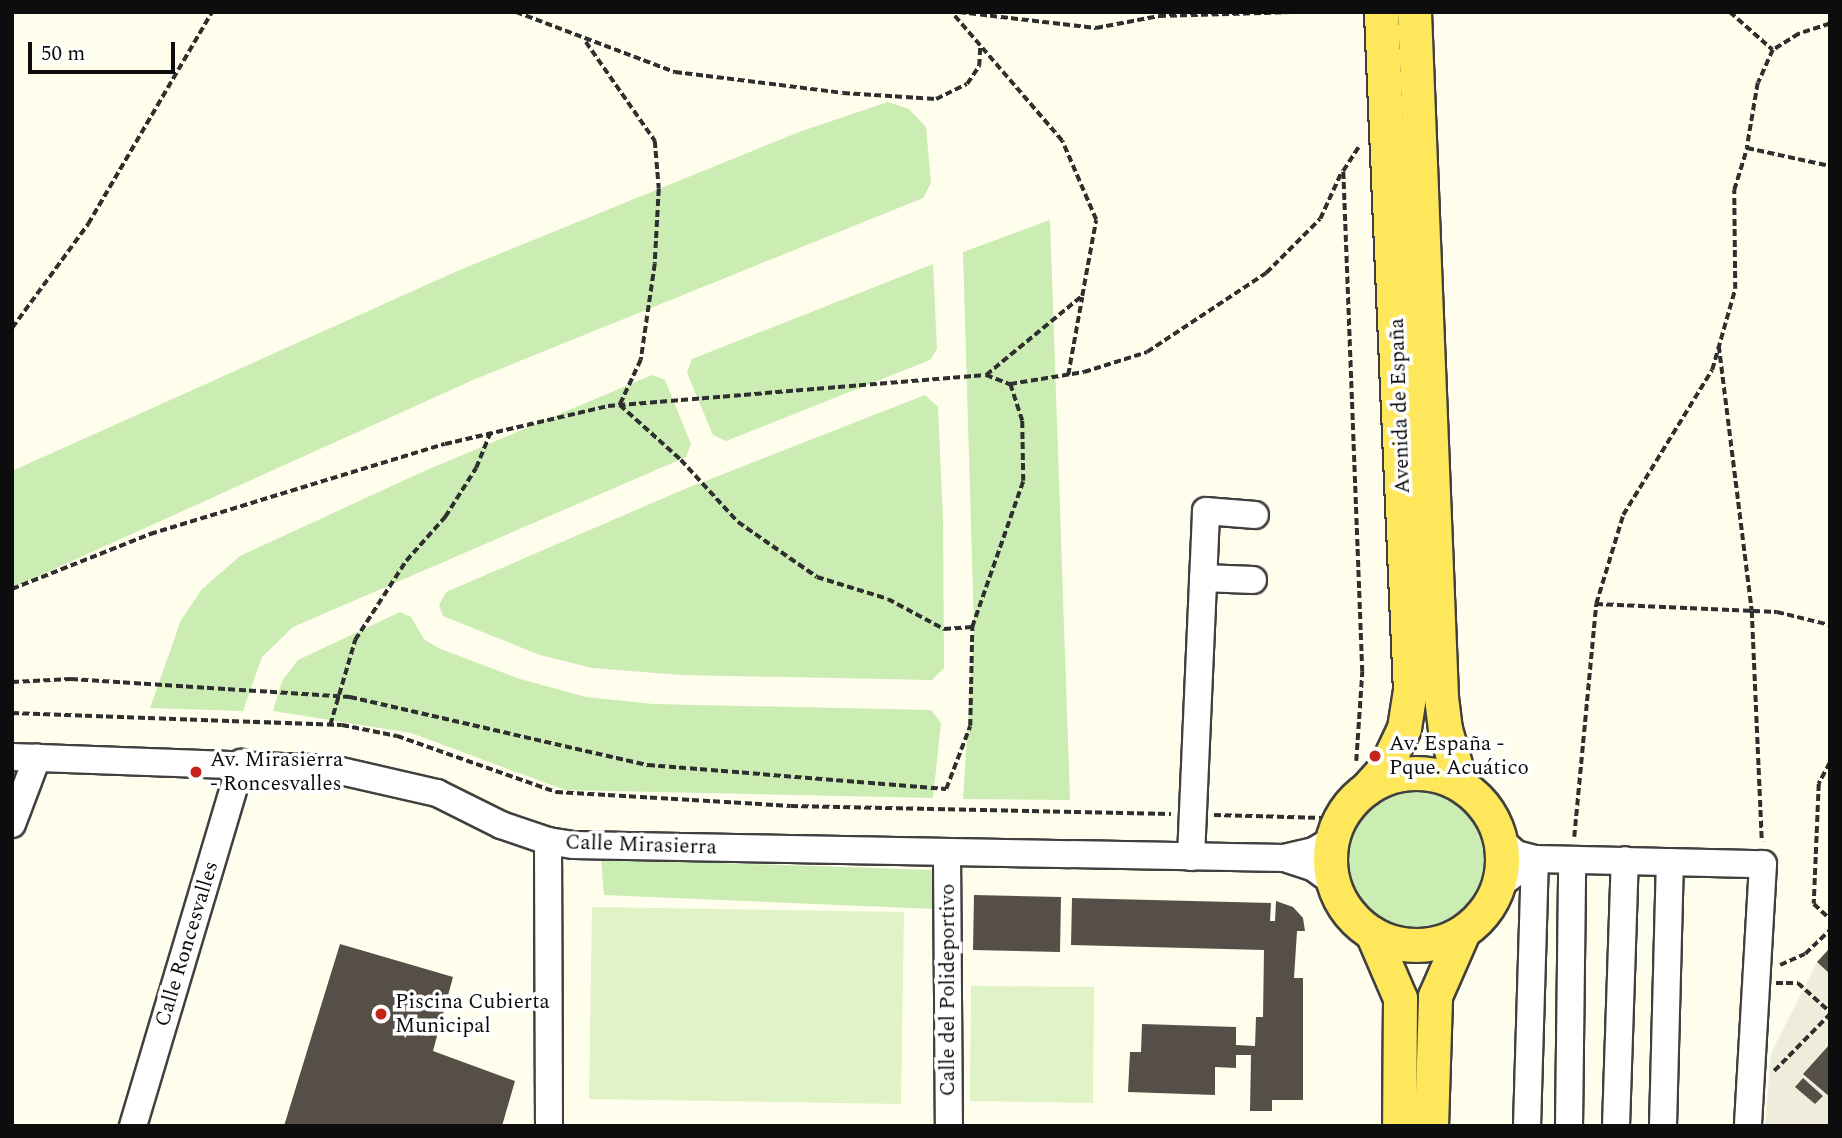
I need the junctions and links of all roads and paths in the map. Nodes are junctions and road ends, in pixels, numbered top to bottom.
1 (212, 12) edge
2 (516, 12) edge
3 (951, 12) edge
4 (959, 12) edge
5 (1291, 12) edge
6 (1381, 12) edge
7 (1414, 12) edge
8 (1730, 12) edge
9 (1830, 24) edge
10 (586, 42) junction
11 (980, 44) junction
12 (1773, 50) junction
13 (1364, 140) dead end
14 (1747, 148) junction
15 (1830, 166) edge
16 (1343, 171) junction
17 (1082, 296) junction
18 (12, 328) edge
19 (1719, 346) junction
20 (1068, 374) junction
21 (986, 375) junction
22 (1010, 384) junction
23 (620, 405) junction
24 (490, 433) junction
25 (1255, 514) dead end
26 (1203, 578) junction
27 (1253, 580) dead end
28 (12, 589) edge
29 (1596, 604) junction
30 (1752, 611) junction
31 (1830, 625) edge
32 (972, 626) junction
33 (12, 682) edge
34 (338, 697) junction
35 (12, 713) edge
36 (330, 725) junction
37 (25, 758) edge
38 (241, 763) junction
39 (1830, 763) edge
40 (1354, 782) junction
41 (1461, 785) junction
42 (1193, 815) junction
43 (12, 824) edge
44 (1325, 828) junction
45 (1500, 840) junction
46 (548, 841) junction
47 (947, 854) junction
48 (1191, 857) junction
49 (1284, 858) junction
50 (1535, 859) junction
51 (1625, 860) junction
52 (1572, 862) junction
53 (1670, 862) junction
54 (1763, 864) junction
55 (1499, 885) junction
56 (1327, 888) junction
57 (1830, 919) edge
58 (1830, 930) edge
59 (1463, 932) junction
60 (1363, 936) junction
61 (1758, 979) junction
62 (1830, 1013) edge
63 (1752, 1071) junction
64 (133, 1126) edge
65 (549, 1126) edge
66 (949, 1126) edge
67 (1399, 1126) edge
68 (1431, 1126) edge
69 (1527, 1126) edge
70 (1569, 1126) edge
71 (1616, 1126) edge
72 (1663, 1126) edge
73 (1748, 1126) edge

1 - 18 path
2 - 10 path
3 - 11 path
4 - 5 path
6 - 40 main road, Avenida de España
7 - 41 main road, Avenida de España
8 - 12 path
9 - 12 path
10 - 11 path
10 - 23 path
11 - 17 path
12 - 14 path
13 - 16 path
14 - 15 path
14 - 19 path
16 - 20 path
16 - 40 path
17 - 20 path
17 - 21 path
19 - 29 path
19 - 30 path
20 - 22 path
21 - 22 path
21 - 23 path
22 - 32 path
23 - 24 path
23 - 32 path
24 - 28 path
24 - 34 path
25 - 26 street
26 - 27 street
26 - 42 street
29 - 30 path
29 - 52 path
30 - 31 path
30 - 54 path
32 - 34 path
33 - 34 path
34 - 36 path
35 - 36 path
36 - 42 path
37 - 38 street, Calle Mirasierra
37 - 43 street
38 - 46 street, Calle Mirasierra
38 - 64 street, Calle Roncesvalles
39 - 57 path
40 - 41 main road
40 - 44 path
40 - 44 main road
41 - 45 main road
42 - 44 path
42 - 48 street
44 - 49 street, Calle Mirasierra
44 - 56 main road
45 - 50 street
45 - 55 main road
46 - 47 street, Calle Mirasierra
46 - 65 street
47 - 48 street, Calle Mirasierra
47 - 66 street, Calle del Polideportivo
48 - 49 street, Calle Mirasierra
49 - 56 street, Calle Mirasierra
50 - 52 street
50 - 55 street
50 - 69 street
51 - 52 street
51 - 53 street
51 - 71 street
52 - 70 street
53 - 54 street
53 - 72 street
54 - 61 street
55 - 59 main road
56 - 60 path
56 - 60 main road
58 - 61 path
59 - 60 main road
59 - 68 main road
60 - 67 main road
61 - 62 path
61 - 63 street
62 - 63 path
63 - 73 street

